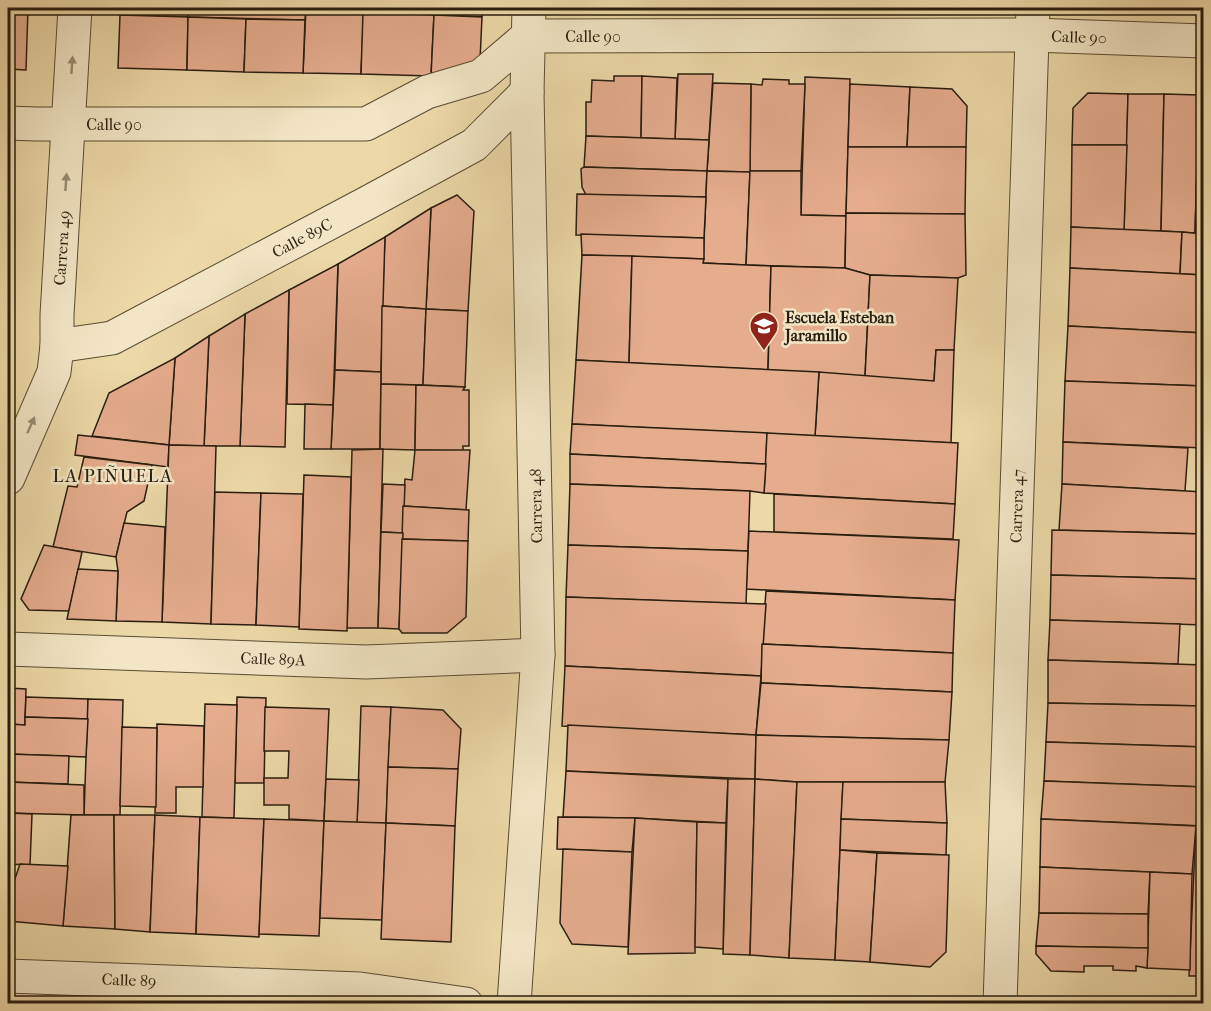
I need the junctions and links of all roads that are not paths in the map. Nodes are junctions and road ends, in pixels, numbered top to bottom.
1 (75, 8) edge
2 (1032, 21) edge
3 (529, 22) edge
4 (1203, 41) edge
5 (527, 92) junction
6 (8, 123) edge
7 (69, 124) junction
8 (57, 346) junction
9 (8, 478) edge
10 (8, 649) edge
11 (538, 655) junction
12 (8, 976) edge
13 (466, 1004) edge
14 (514, 1004) edge
15 (1000, 1004) edge

7 -> 1 street, Carrera 49
2 - 3 street, Calle 90
2 - 4 street, Calle 90
2 - 15 street, Carrera 47
3 - 5 street, Carrera 48
3 - 7 street, Calle 90
5 - 8 street, Calle 89C
5 - 11 street, Carrera 48
6 - 7 street, Calle 90
8 -> 7 street, Carrera 49
9 -> 8 street, Carrera 49
10 - 11 street, Calle 89A
11 - 14 street, Carrera 48
12 - 13 street, Calle 89

